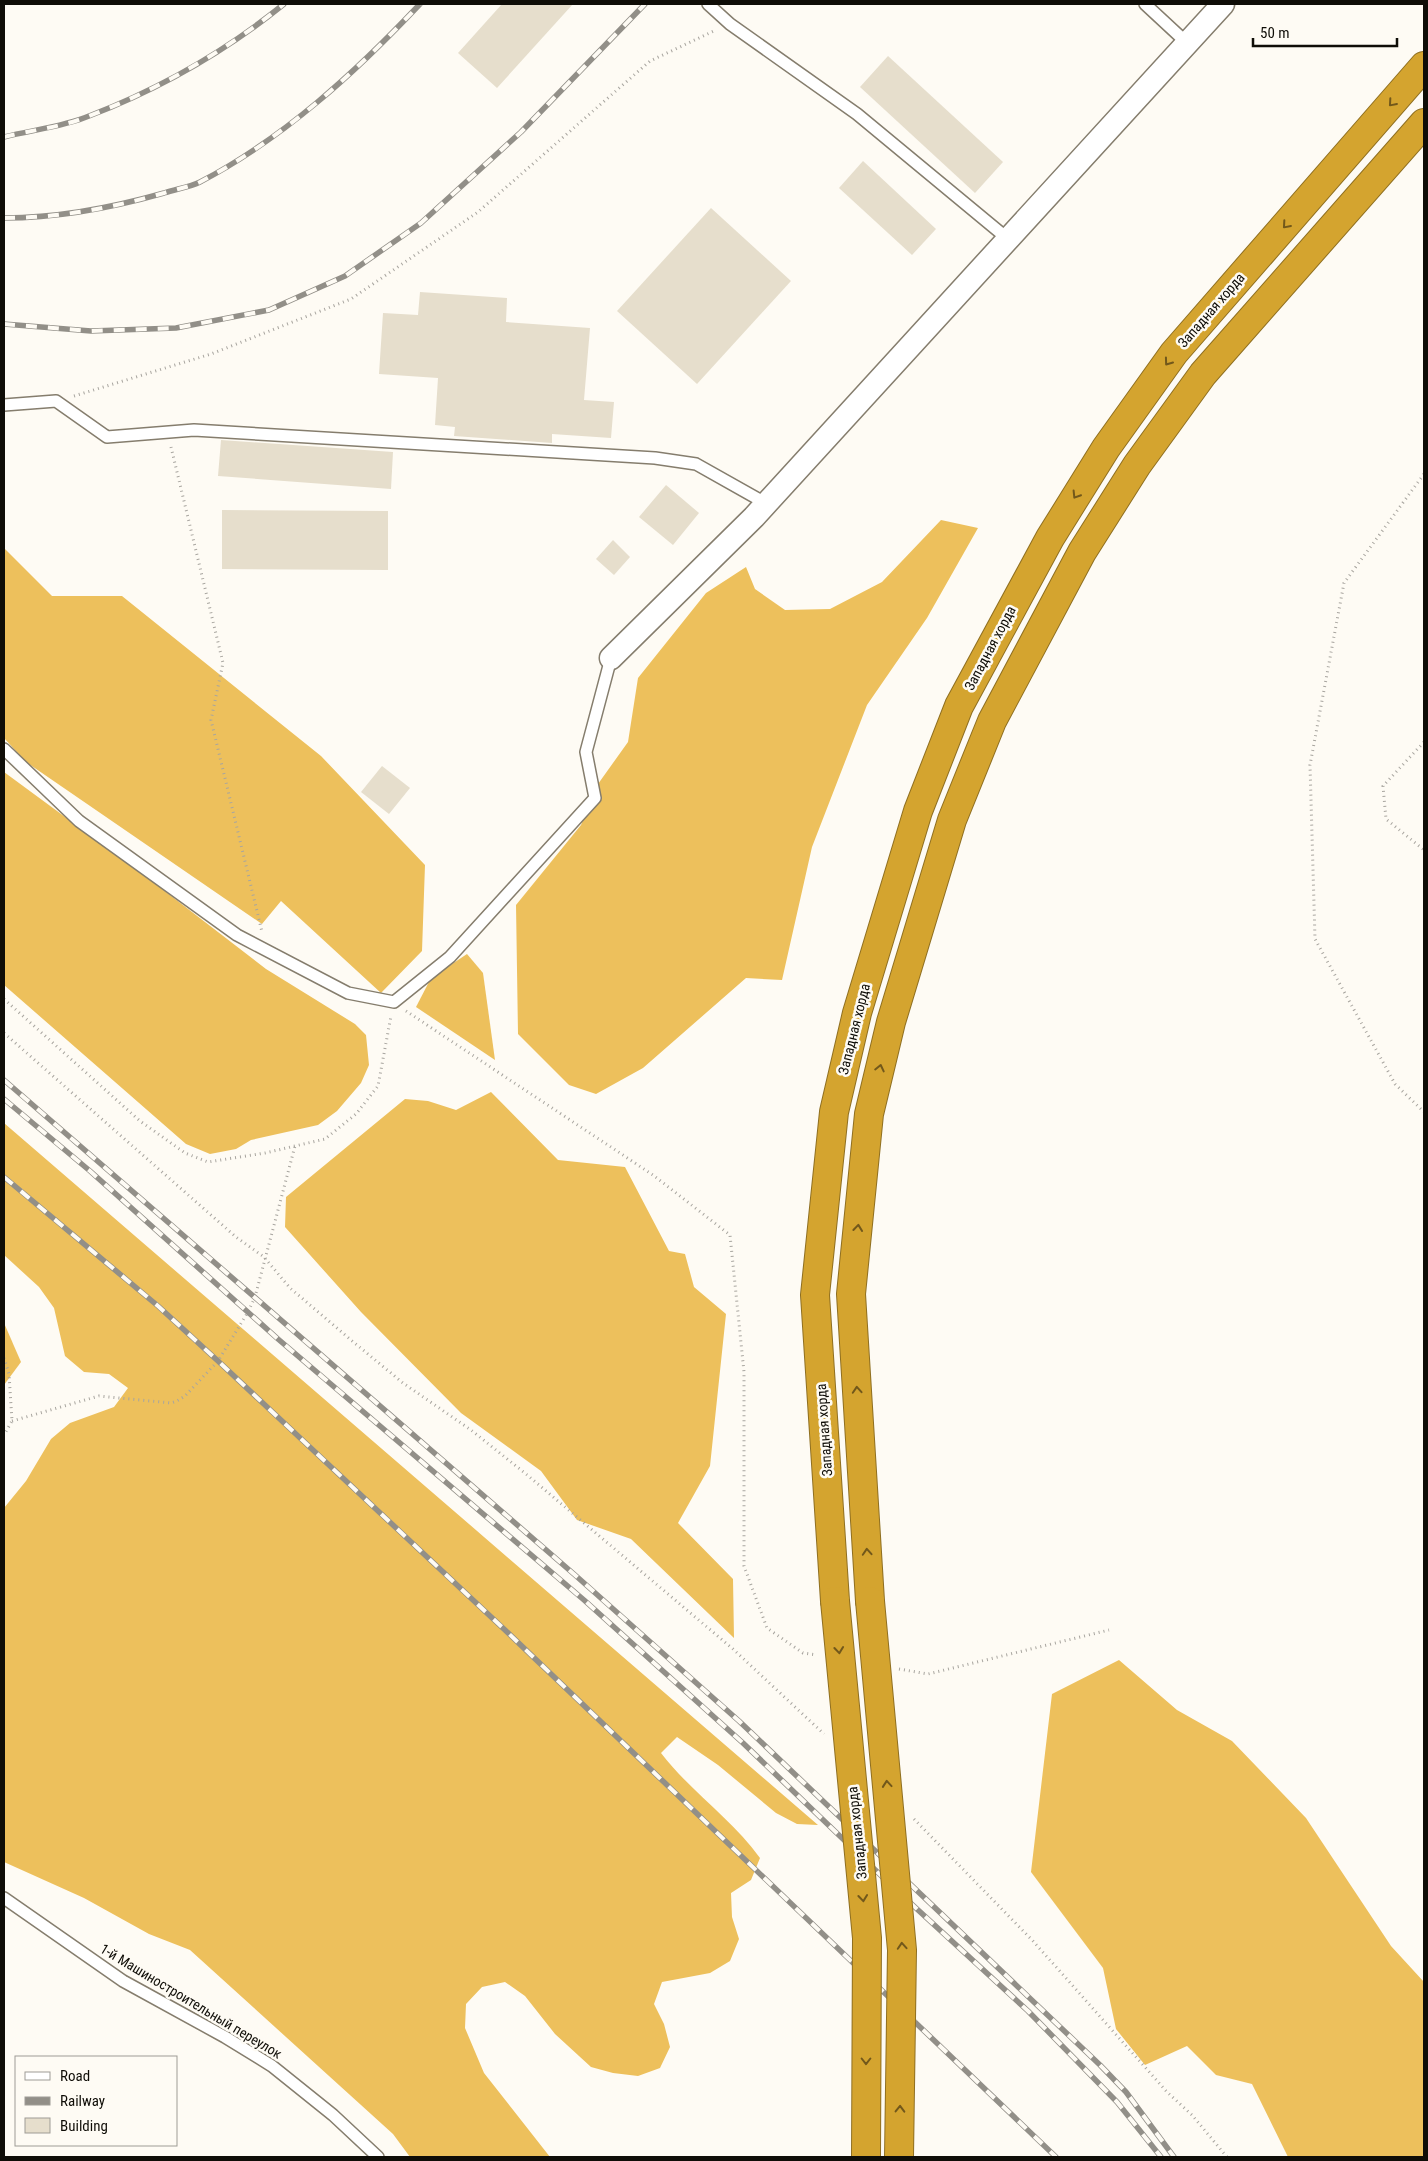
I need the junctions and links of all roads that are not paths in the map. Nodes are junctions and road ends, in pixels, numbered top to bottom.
1 (708, 4) edge
2 (1145, 4) edge
3 (1223, 4) edge
4 (1187, 43) junction
5 (1424, 66) edge
6 (1424, 123) edge
7 (1008, 239) junction
8 (4, 405) edge
9 (767, 504) junction
10 (611, 658) joint
11 (4, 749) edge
12 (4, 1898) edge
13 (378, 2157) edge
14 (866, 2157) edge
15 (899, 2157) edge

1 - 7 lane
2 - 4 lane
3 - 4 street
4 - 7 street
5 -> 14 highway, Западная хорда, bridge
15 -> 6 highway, bridge
7 - 9 street
8 - 9 lane
9 - 10 street
10 - 11 lane
12 - 13 lane, 1-й Машиностроительный переулок

